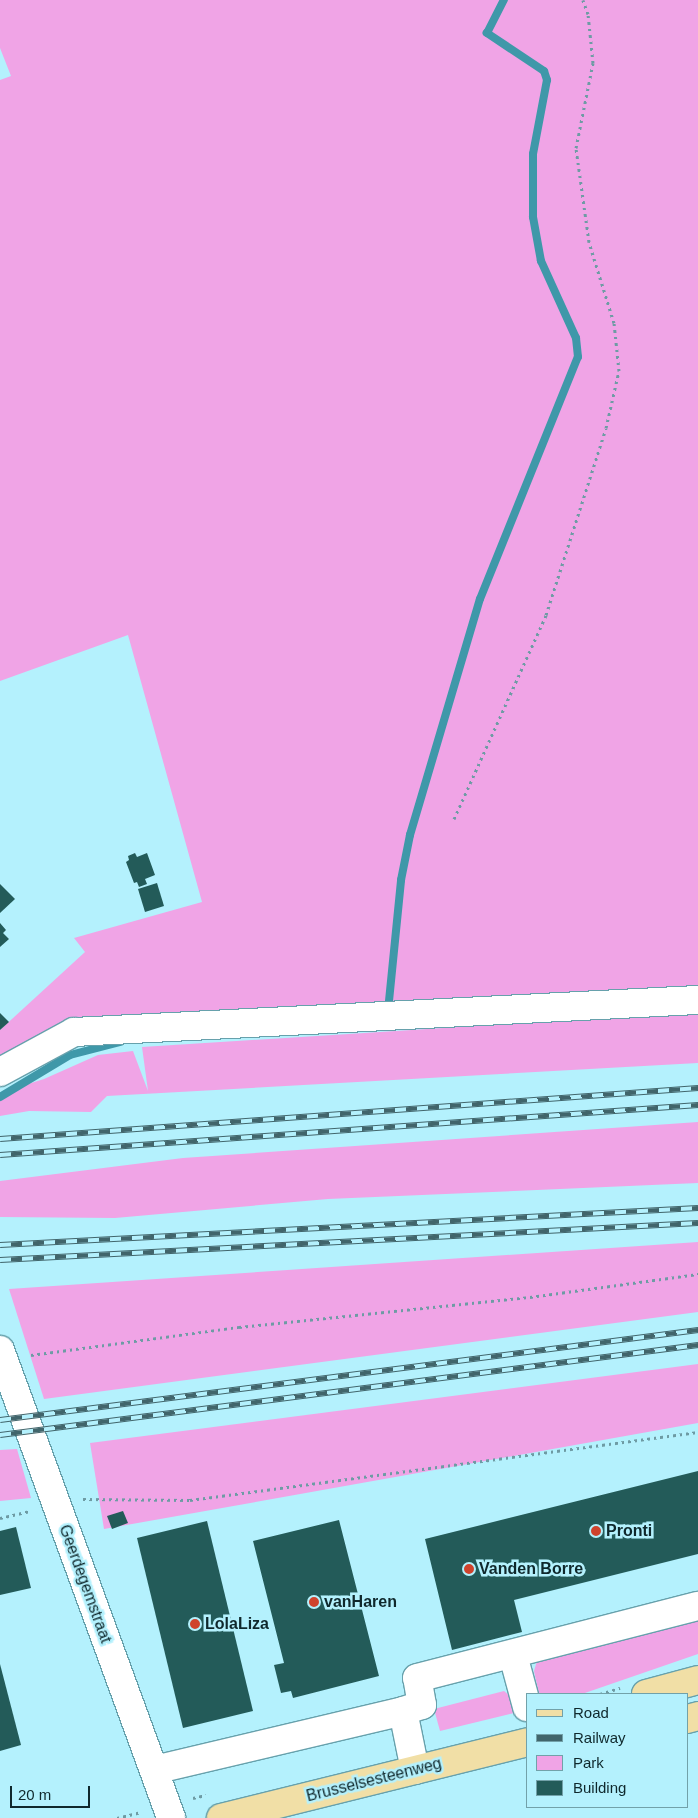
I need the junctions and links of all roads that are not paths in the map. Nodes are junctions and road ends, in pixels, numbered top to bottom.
1 (698, 1000) edge
2 (0, 1072) edge
3 (1, 1354) edge
4 (698, 1606) edge
5 (513, 1654) junction
6 (698, 1680) edge
7 (650, 1693) edge
8 (526, 1703) edge
9 (402, 1711) junction
10 (526, 1742) edge
11 (154, 1770) junction
12 (415, 1770) junction
13 (171, 1818) edge
14 (221, 1818) edge

1 - 2 street
3 - 11 street, Geerdegemstraat
4 - 5 street
5 - 8 street
5 - 9 street
6 - 7 main road
9 - 11 street
9 - 12 street
10 - 12 main road, Brusselsesteenweg
11 - 13 street, Geerdegemstraat
12 - 14 main road, Brusselsesteenweg

